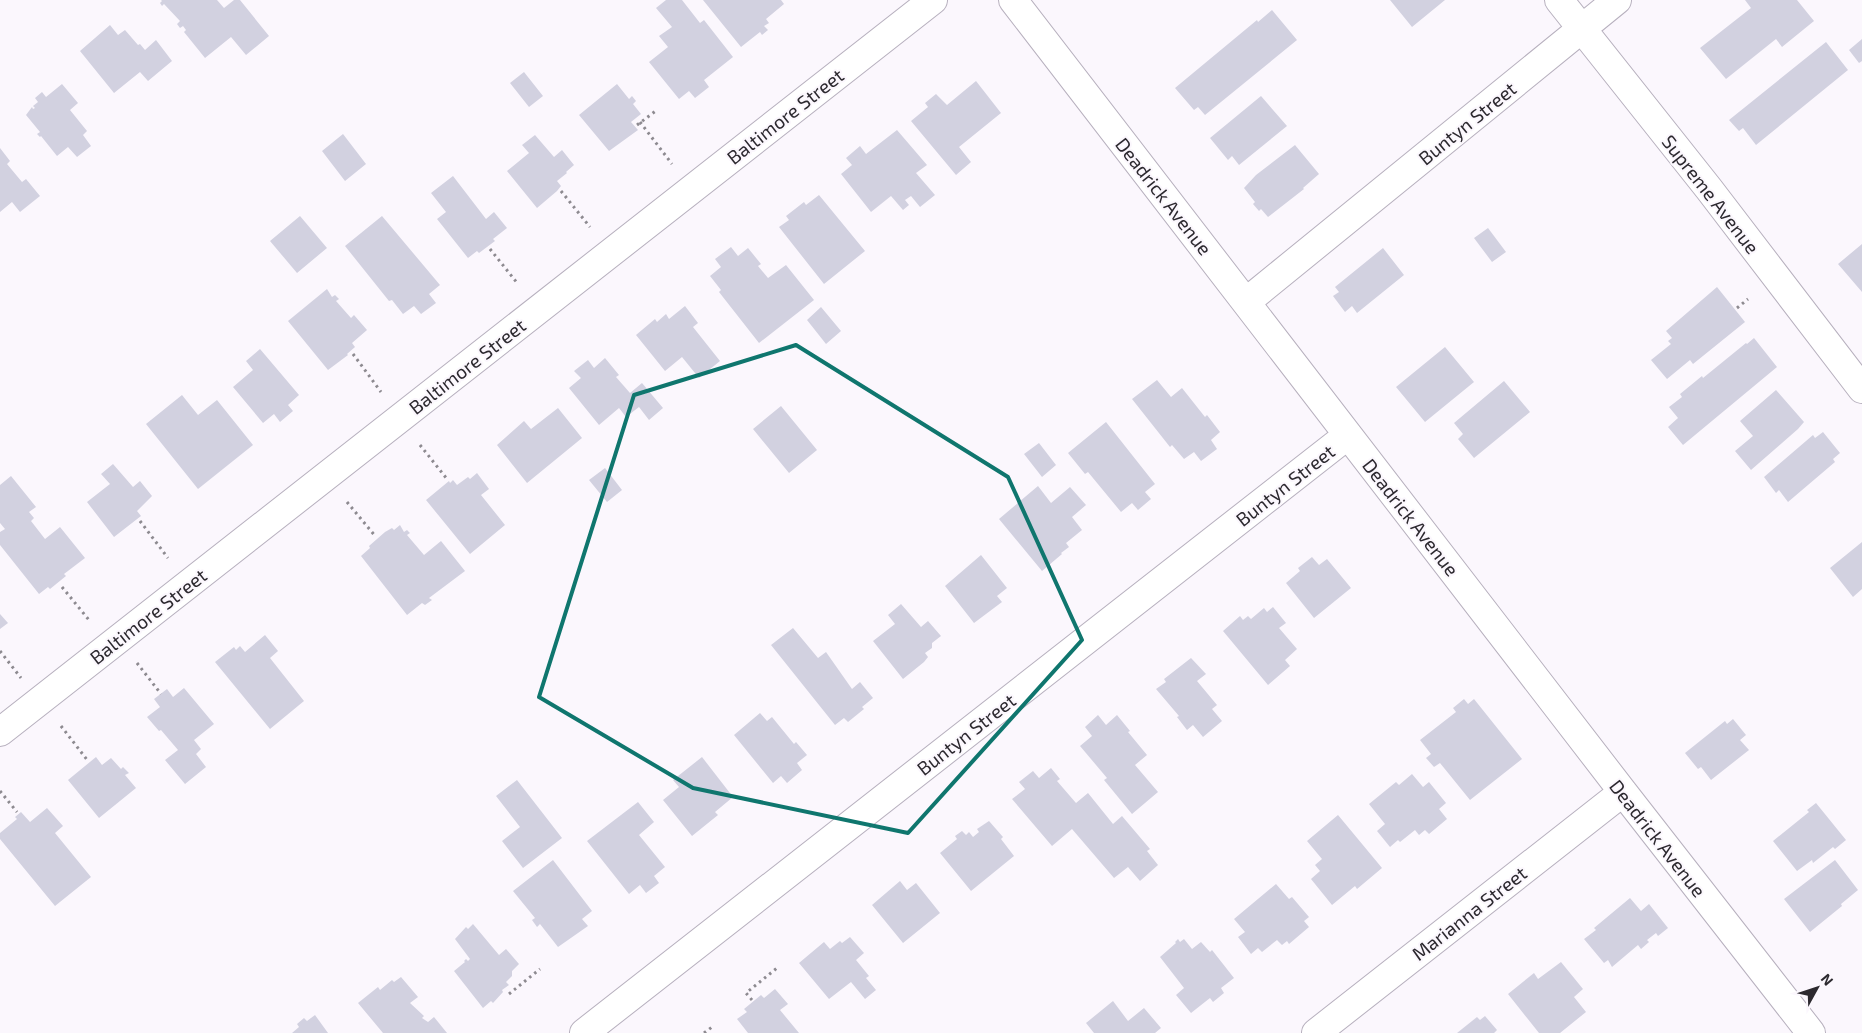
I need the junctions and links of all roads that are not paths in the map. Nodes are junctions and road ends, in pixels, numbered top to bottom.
1 (934, 0) edge
2 (1013, 0) edge
3 (1560, 0) edge
4 (1617, 0) edge
5 (1582, 29) junction
6 (1246, 302) junction
7 (1862, 389) edge
8 (1348, 435) junction
9 (0, 732) edge
10 (1623, 792) junction
11 (584, 1033) edge
12 (1316, 1033) edge
13 (1811, 1033) edge

1 - 9 street, Baltimore Street
2 - 6 street, Deadrick Avenue
3 - 5 street, Supreme Avenue
4 - 5 street, Buntyn Street
5 - 6 street, Buntyn Street
5 - 7 street, Supreme Avenue
6 - 8 street, Deadrick Avenue
8 - 10 street, Deadrick Avenue
8 - 11 street, Buntyn Street
10 - 12 street, Marianna Street
10 - 13 street, Deadrick Avenue

